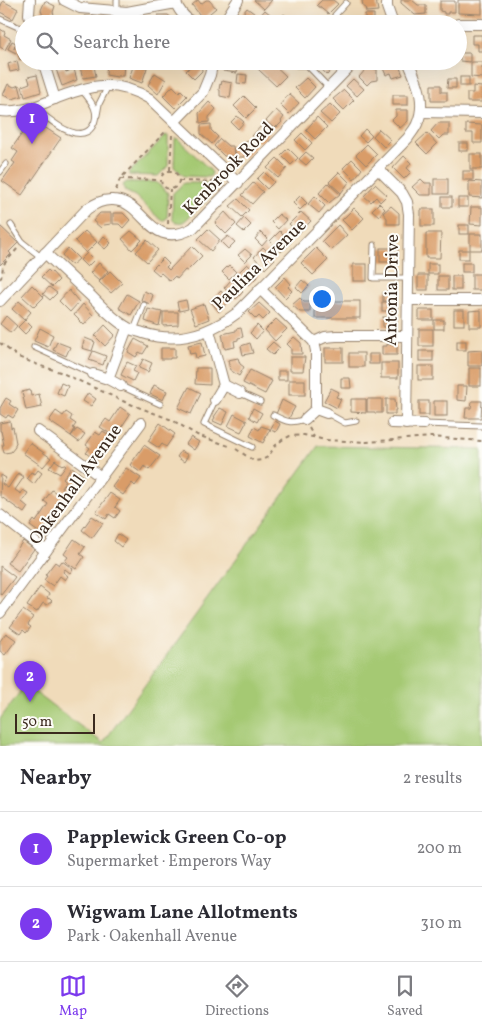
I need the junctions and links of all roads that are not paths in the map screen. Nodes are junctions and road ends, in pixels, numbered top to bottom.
1 (30, 0) edge
2 (64, 0) edge
3 (117, 0) edge
4 (238, 0) edge
5 (387, 0) edge
6 (175, 2) edge
7 (346, 2) dead end
8 (117, 11) junction
9 (29, 15) edge
10 (183, 15) edge
11 (229, 15) edge
12 (335, 15) edge
13 (390, 15) edge
14 (0, 19) edge
15 (467, 24) edge
16 (482, 24) edge
17 (15, 26) edge
18 (46, 70) edge
19 (211, 70) edge
20 (312, 70) edge
21 (346, 70) edge
22 (412, 70) edge
23 (108, 85) junction
24 (329, 88) junction
25 (80, 89) junction
26 (55, 99) junction
27 (34, 108) junction
28 (0, 111) edge
29 (421, 112) junction
30 (482, 112) edge
31 (97, 115) junction
32 (174, 122) junction
33 (6, 164) dead end
34 (378, 169) junction
35 (0, 172) edge
36 (238, 183) junction
37 (11, 225) dead end
38 (374, 245) dead end
39 (43, 255) junction
40 (408, 278) junction
41 (260, 289) junction
42 (408, 300) junction
43 (482, 300) edge
44 (0, 301) edge
45 (144, 305) dead end
46 (130, 329) junction
47 (209, 330) junction
48 (407, 336) junction
49 (314, 342) junction
50 (34, 348) dead end
51 (94, 374) joint
52 (108, 379) junction
53 (224, 385) junction
54 (121, 386) joint
55 (240, 393) joint
56 (215, 400) joint
57 (260, 402) dead end
58 (160, 404) dead end
59 (316, 409) junction
60 (327, 413) joint
61 (274, 415) dead end
62 (305, 419) joint
63 (356, 421) dead end
64 (141, 423) dead end
65 (392, 423) dead end
66 (406, 424) junction
67 (424, 424) joint
68 (482, 426) edge
69 (38, 430) dead end
70 (252, 447) dead end
71 (101, 477) junction
72 (0, 515) edge
73 (46, 551) junction
74 (0, 613) edge

1 - 9 street
2 - 8 street
3 - 8 lane
4 - 11 street
5 - 13 street
6 - 8 street
6 - 10 street
7 - 12 lane
14 - 17 lane
15 - 16 street
18 - 26 street
19 - 32 street
20 - 24 lane
21 - 24 street, Kenbrook Road
22 - 29 street
23 - 25 street
23 - 31 lane
23 - 32 street
24 - 36 street, Kenbrook Road
25 - 26 street
25 - 31 lane
26 - 27 street
27 - 28 street
27 - 31 lane
29 - 30 street
29 - 34 street, Paulina Avenue
32 - 36 street
33 - 35 lane
34 - 40 street, Antonia Drive
34 - 41 street, Paulina Avenue
36 - 39 street, Kenbrook Road
37 - 39 lane
38 - 40 lane
39 - 44 street
39 - 46 street, Paulina Avenue
40 - 42 street, Antonia Drive
41 - 47 street, Paulina Avenue
41 - 49 street
42 - 43 street
42 - 48 street, Antonia Drive
45 - 46 lane
46 - 47 street, Paulina Avenue
46 - 52 street
47 - 53 street
48 - 49 street
48 - 66 street, Antonia Drive
49 - 59 street
50 - 51 lane
51 - 52 street
52 - 54 street
53 - 55 street
53 - 56 street
54 - 58 lane
55 - 57 lane
56 - 70 lane
59 - 60 street
59 - 62 street
60 - 63 lane
61 - 62 lane
64 - 71 street, Oakenhall Avenue
65 - 66 street
66 - 67 street
67 - 68 lane
69 - 71 street
71 - 73 street, Oakenhall Avenue
72 - 73 street
73 - 74 street, Oakenhall Avenue

